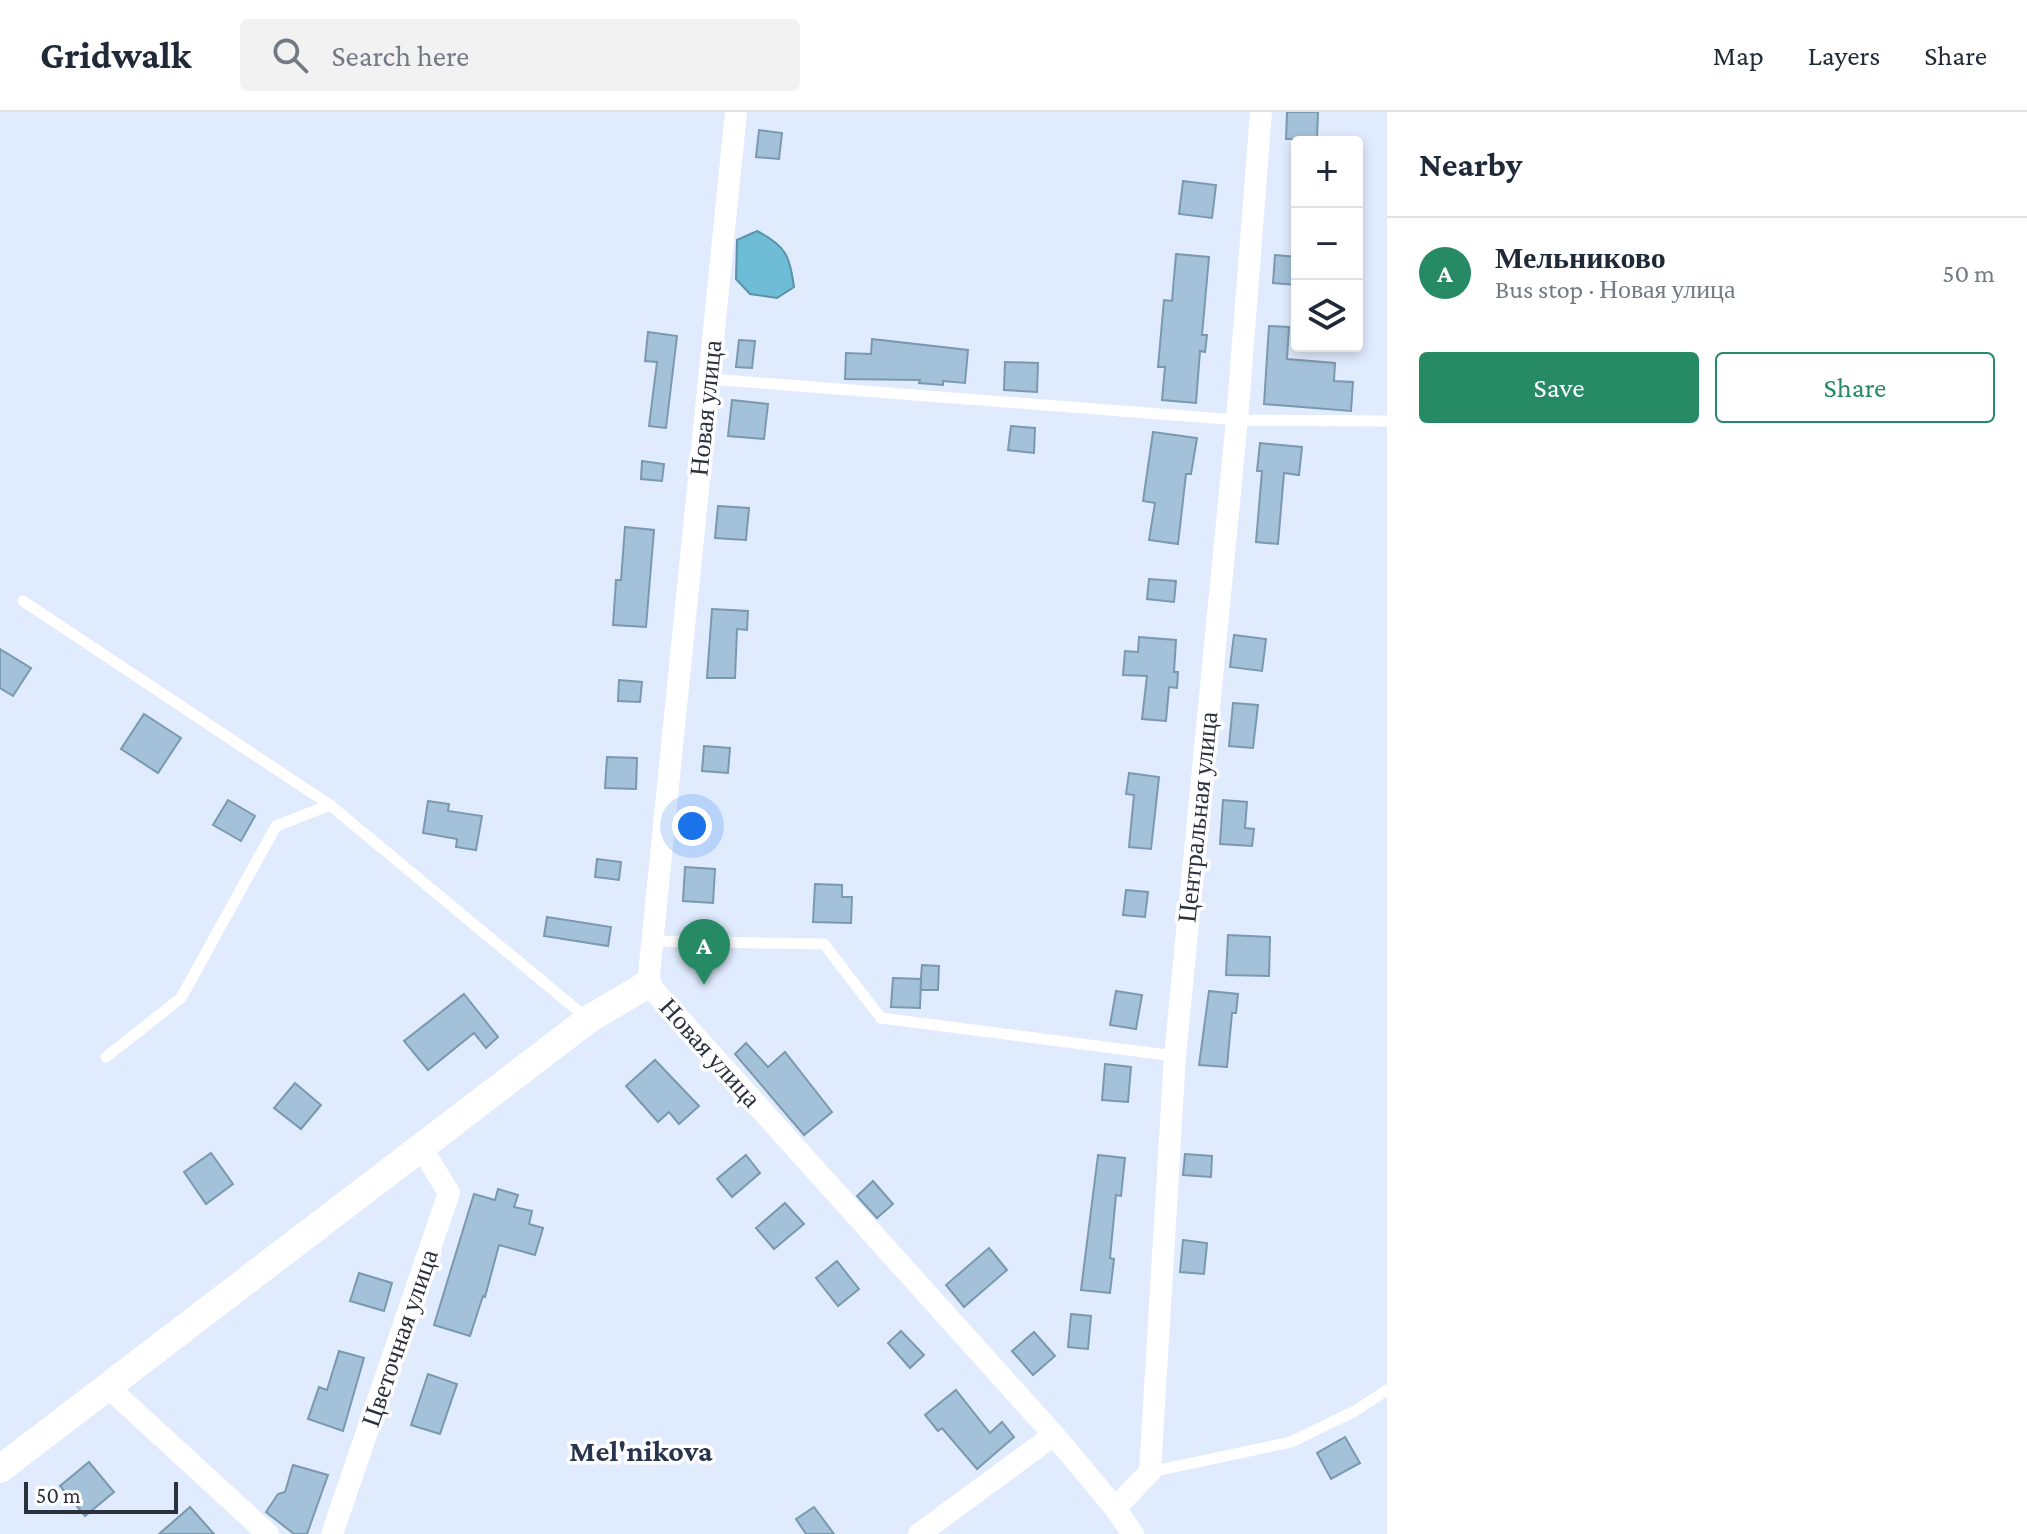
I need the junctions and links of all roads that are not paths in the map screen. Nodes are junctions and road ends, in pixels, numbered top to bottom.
1 (736, 112) edge
2 (1261, 112) edge
3 (709, 379) junction
4 (1237, 420) junction
5 (1387, 421) edge
6 (23, 601) dead end
7 (330, 805) junction
8 (652, 941) junction
9 (648, 984) junction
10 (589, 1019) junction
11 (1175, 1056) junction
12 (106, 1057) dead end
13 (421, 1147) junction
14 (108, 1387) junction
15 (1387, 1390) edge
16 (1054, 1435) junction
17 (0, 1469) edge
18 (1150, 1472) junction
19 (1115, 1508) junction
20 (268, 1534) edge
21 (332, 1534) edge
22 (919, 1534) edge
23 (1133, 1534) edge

1 - 3 street, Новая улица
2 - 4 street, Центральная улица
3 - 4 lane
3 - 8 street, Новая улица
4 - 5 lane
4 - 11 street, Центральная улица
6 - 7 lane
7 - 10 lane
7 - 12 lane
8 - 9 street, Новая улица
8 - 11 lane
9 - 10 street
9 - 16 street, Новая улица
10 - 13 street
11 - 18 street, Центральная улица
13 - 14 street
13 - 21 street, Цветочная улица
14 - 17 street
14 - 20 street
15 - 18 lane
16 - 19 street
16 - 22 street
18 - 19 street
19 - 23 street

